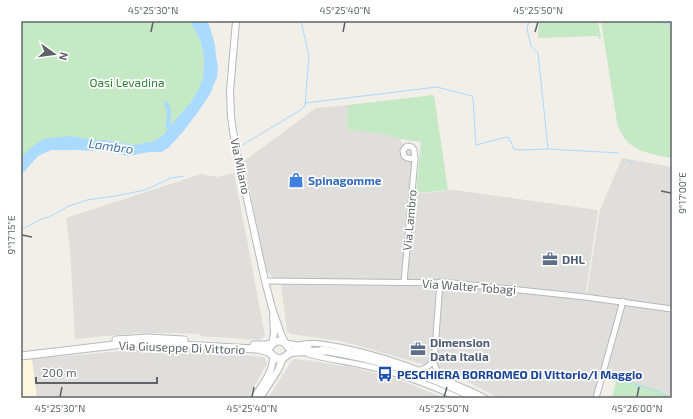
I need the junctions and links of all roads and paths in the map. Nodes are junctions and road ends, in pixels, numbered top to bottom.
1 (236, 21) edge
2 (414, 159) dead end
3 (265, 281) junction
4 (404, 282) junction
5 (440, 282) junction
6 (623, 302) junction
7 (272, 308) junction
8 (672, 309) edge
9 (286, 343) junction
10 (272, 344) junction
11 (298, 349) junction
12 (21, 352) edge
13 (31, 355) junction
14 (272, 355) junction
15 (21, 356) edge
16 (285, 356) junction
17 (434, 357) junction
18 (21, 360) edge
19 (418, 370) junction
20 (454, 383) junction
21 (254, 398) edge
22 (260, 398) edge
23 (459, 398) edge
24 (474, 398) edge
25 (484, 398) edge
26 (596, 398) edge

1 - 3 street, Via Milano
2 - 4 street, Via Lambro
3 - 4 street, Via Walter Tobagi
3 - 7 street, Via Milano
4 - 5 street, Via Walter Tobagi
5 - 6 street, Via Walter Tobagi
5 - 17 street
6 - 8 street, Via Walter Tobagi
6 - 26 street
7 - 9 street, Via Milano
7 - 10 street, Via Milano
9 - 10 main road, Via Giuseppe Di Vittorio
9 - 11 main road, Via Giuseppe Di Vittorio
9 - 16 main road
10 - 12 main road, Via Giuseppe Di Vittorio
10 - 14 main road
11 - 16 main road, Via Giuseppe Di Vittorio
11 - 19 street, Via Giuseppe Di Vittorio
11 - 23 street, Via Giuseppe Di Vittorio
11 - 24 main road, Via Giuseppe Di Vittorio
13 - 14 main road, Via Giuseppe Di Vittorio
13 - 15 main road, Via Giuseppe Di Vittorio
13 - 18 main road
14 - 16 main road, Via Giuseppe Di Vittorio
14 - 21 street
16 - 22 street
17 - 19 street
17 - 20 street
19 - 20 street, Via Giuseppe Di Vittorio
20 - 25 street, Via Giuseppe Di Vittorio

